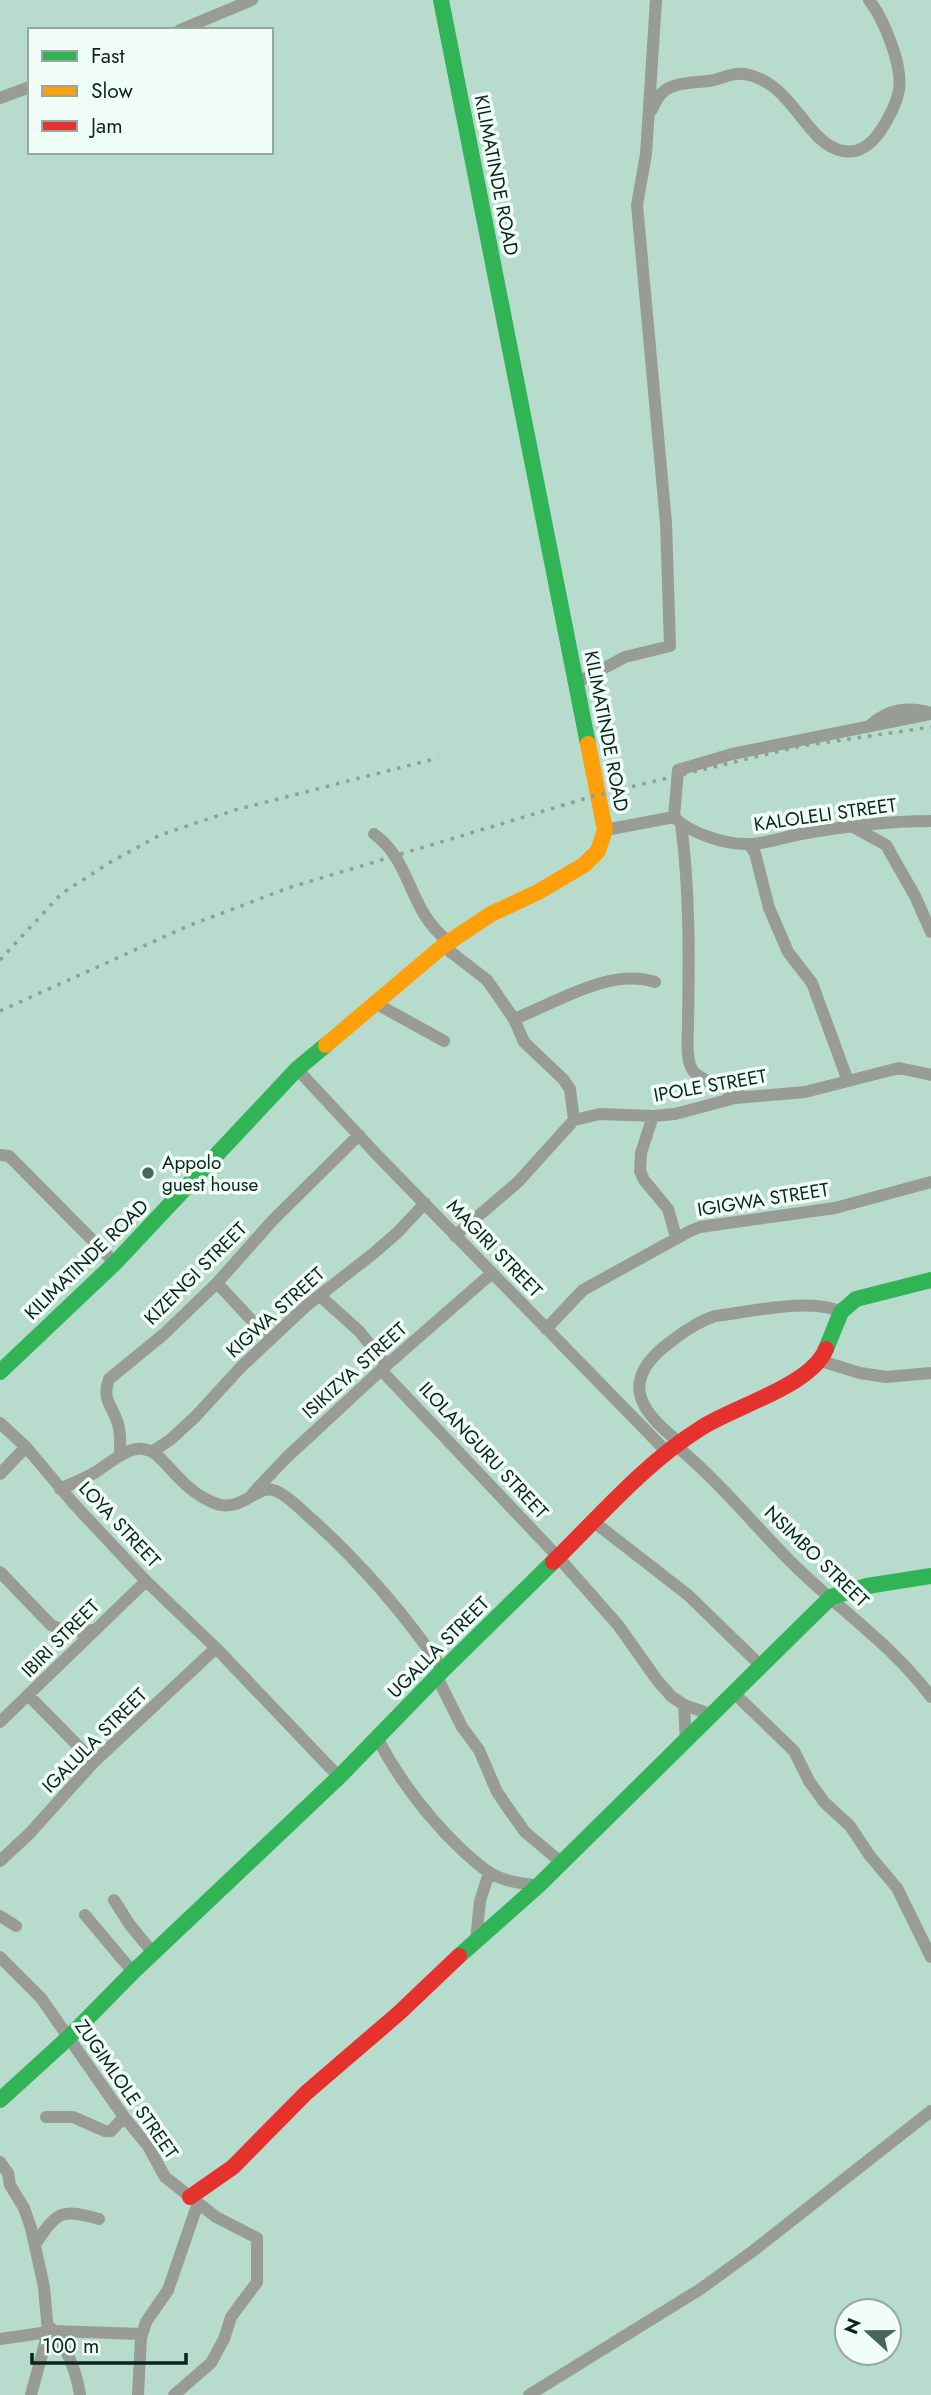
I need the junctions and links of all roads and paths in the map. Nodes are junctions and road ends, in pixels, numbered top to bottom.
1 (252, 0) edge
2 (441, 0) edge
3 (656, 0) edge
4 (869, 0) edge
5 (185, 28) edge
6 (28, 88) edge
7 (0, 97) edge
8 (649, 114) junction
9 (576, 683) junction
10 (931, 714) edge
11 (678, 821) junction
12 (931, 821) edge
13 (855, 828) junction
14 (605, 830) junction
15 (374, 834) dead end
16 (749, 844) junction
17 (931, 932) edge
18 (446, 944) junction
19 (656, 982) dead end
20 (375, 1003) junction
21 (514, 1019) junction
22 (444, 1041) dead end
23 (298, 1069) junction
24 (931, 1075) edge
25 (848, 1081) junction
26 (745, 1097) junction
27 (653, 1116) junction
28 (574, 1120) junction
29 (359, 1135) junction
30 (0, 1156) edge
31 (931, 1182) edge
32 (425, 1203) junction
33 (455, 1236) junction
34 (676, 1237) junction
35 (115, 1263) junction
36 (492, 1273) junction
37 (931, 1280) edge
38 (218, 1283) junction
39 (320, 1296) junction
40 (841, 1312) junction
41 (546, 1329) junction
42 (270, 1340) junction
43 (821, 1360) junction
44 (384, 1367) junction
45 (0, 1372) edge
46 (931, 1373) edge
47 (0, 1423) edge
48 (673, 1446) junction
49 (26, 1447) junction
50 (153, 1451) junction
51 (120, 1454) junction
52 (0, 1474) edge
53 (60, 1489) junction
54 (247, 1500) junction
55 (594, 1522) junction
56 (558, 1557) junction
57 (0, 1572) edge
58 (931, 1576) edge
59 (146, 1581) junction
60 (831, 1597) junction
61 (93, 1630) junction
62 (216, 1648) junction
63 (762, 1667) junction
64 (440, 1674) junction
65 (930, 1693) edge
66 (735, 1694) junction
67 (29, 1696) junction
68 (684, 1705) junction
69 (713, 1715) junction
70 (0, 1722) edge
71 (377, 1738) junction
72 (686, 1742) junction
73 (94, 1762) junction
74 (339, 1777) junction
75 (0, 1861) edge
76 (562, 1863) junction
77 (489, 1873) junction
78 (539, 1885) junction
79 (114, 1900) dead end
80 (85, 1915) dead end
81 (0, 1916) edge
82 (16, 1926) dead end
83 (476, 1940) junction
84 (153, 1953) junction
85 (0, 1957) edge
86 (931, 1957) edge
87 (133, 1972) junction
88 (67, 2039) junction
89 (0, 2100) edge
90 (931, 2111) edge
91 (46, 2117) dead end
92 (124, 2117) junction
93 (0, 2162) edge
94 (194, 2200) junction
95 (99, 2219) dead end
96 (36, 2243) junction
97 (50, 2329) junction
98 (142, 2334) junction
99 (0, 2339) edge
100 (31, 2395) edge
101 (80, 2395) edge
102 (138, 2395) edge
103 (174, 2395) edge
104 (529, 2395) edge

1 - 5 street
2 - 9 street, KILIMATINDE ROAD
3 - 8 street
4 - 8 street
6 - 7 street
8 - 9 street
9 - 14 street, KILIMATINDE ROAD
10 - 11 street
11 - 14 street
11 - 16 street, KALOLELI STREET
11 - 26 street
12 - 13 street, KALOLELI STREET
13 - 16 street, KALOLELI STREET
13 - 17 street
14 - 18 street, KILIMATINDE ROAD
15 - 18 street
16 - 25 street
18 - 20 street, KILIMATINDE ROAD
18 - 21 street
19 - 21 street
20 - 22 street
20 - 23 street, KILIMATINDE ROAD
21 - 28 street
23 - 29 street, MAGIRI STREET
23 - 35 street, KILIMATINDE ROAD
24 - 25 street, IPOLE STREET
25 - 26 street, IPOLE STREET
26 - 27 street, IPOLE STREET
27 - 28 street, IPOLE STREET
27 - 34 street
28 - 33 street
29 - 32 street, MAGIRI STREET
29 - 38 street, KIZENGI STREET
30 - 35 street
31 - 34 street, IGIGWA STREET
32 - 33 street, MAGIRI STREET
32 - 39 street, KIGWA STREET
33 - 36 street, MAGIRI STREET
34 - 41 street, IGIGWA STREET
35 - 45 street, KILIMATINDE ROAD
36 - 41 street, MAGIRI STREET
36 - 44 street, ISIKIZYA STREET
37 - 40 street
38 - 42 street
38 - 51 street, KIZENGI STREET
39 - 42 street, KIGWA STREET
39 - 44 street, ILOLANGURU STREET
40 - 43 street
40 - 48 street
41 - 48 street, MAGIRI STREET
42 - 50 street, KIGWA STREET
43 - 46 street
43 - 48 street, UGALLA STREET
44 - 54 street, ISIKIZYA STREET
44 - 56 street, ILOLANGURU STREET
47 - 49 street, LOYA STREET
48 - 55 street, UGALLA STREET
48 - 60 street, NSIMBO STREET
49 - 52 street
49 - 53 street, LOYA STREET
50 - 51 street
50 - 54 street
51 - 53 street
53 - 59 street, LOYA STREET
54 - 64 street
55 - 56 street, UGALLA STREET
55 - 63 street
56 - 64 street, UGALLA STREET
56 - 68 street, ILOLANGURU STREET
57 - 61 street
58 - 60 street
59 - 61 street, IBIRI STREET
59 - 62 street, LOYA STREET
60 - 63 street
60 - 65 street, NSIMBO STREET
61 - 67 street, IBIRI STREET
62 - 73 street, IGALULA STREET
62 - 74 street, LOYA STREET
63 - 66 street
64 - 71 street, UGALLA STREET
64 - 76 street
66 - 69 street
66 - 86 street
67 - 70 street, IBIRI STREET
67 - 73 street
68 - 69 street
68 - 72 street
69 - 72 street
71 - 74 street, UGALLA STREET
71 - 77 street
72 - 76 street
73 - 75 street, IGALULA STREET
74 - 84 street, UGALLA STREET
76 - 78 street
77 - 78 street
77 - 83 street
78 - 83 street
79 - 84 street
80 - 87 street
81 - 82 street
83 - 94 street
84 - 87 street, UGALLA STREET
85 - 88 street, ZUGIMLOLE STREET
87 - 88 street, UGALLA STREET
88 - 89 street, UGALLA STREET
88 - 92 street, ZUGIMLOLE STREET
90 - 104 street
91 - 92 street
92 - 94 street, ZUGIMLOLE STREET
93 - 96 street
94 - 98 street
94 - 103 street, ZUGIMLOLE STREET
95 - 96 street
96 - 97 street
97 - 98 street
97 - 99 street
97 - 100 street
97 - 101 street
98 - 102 street

